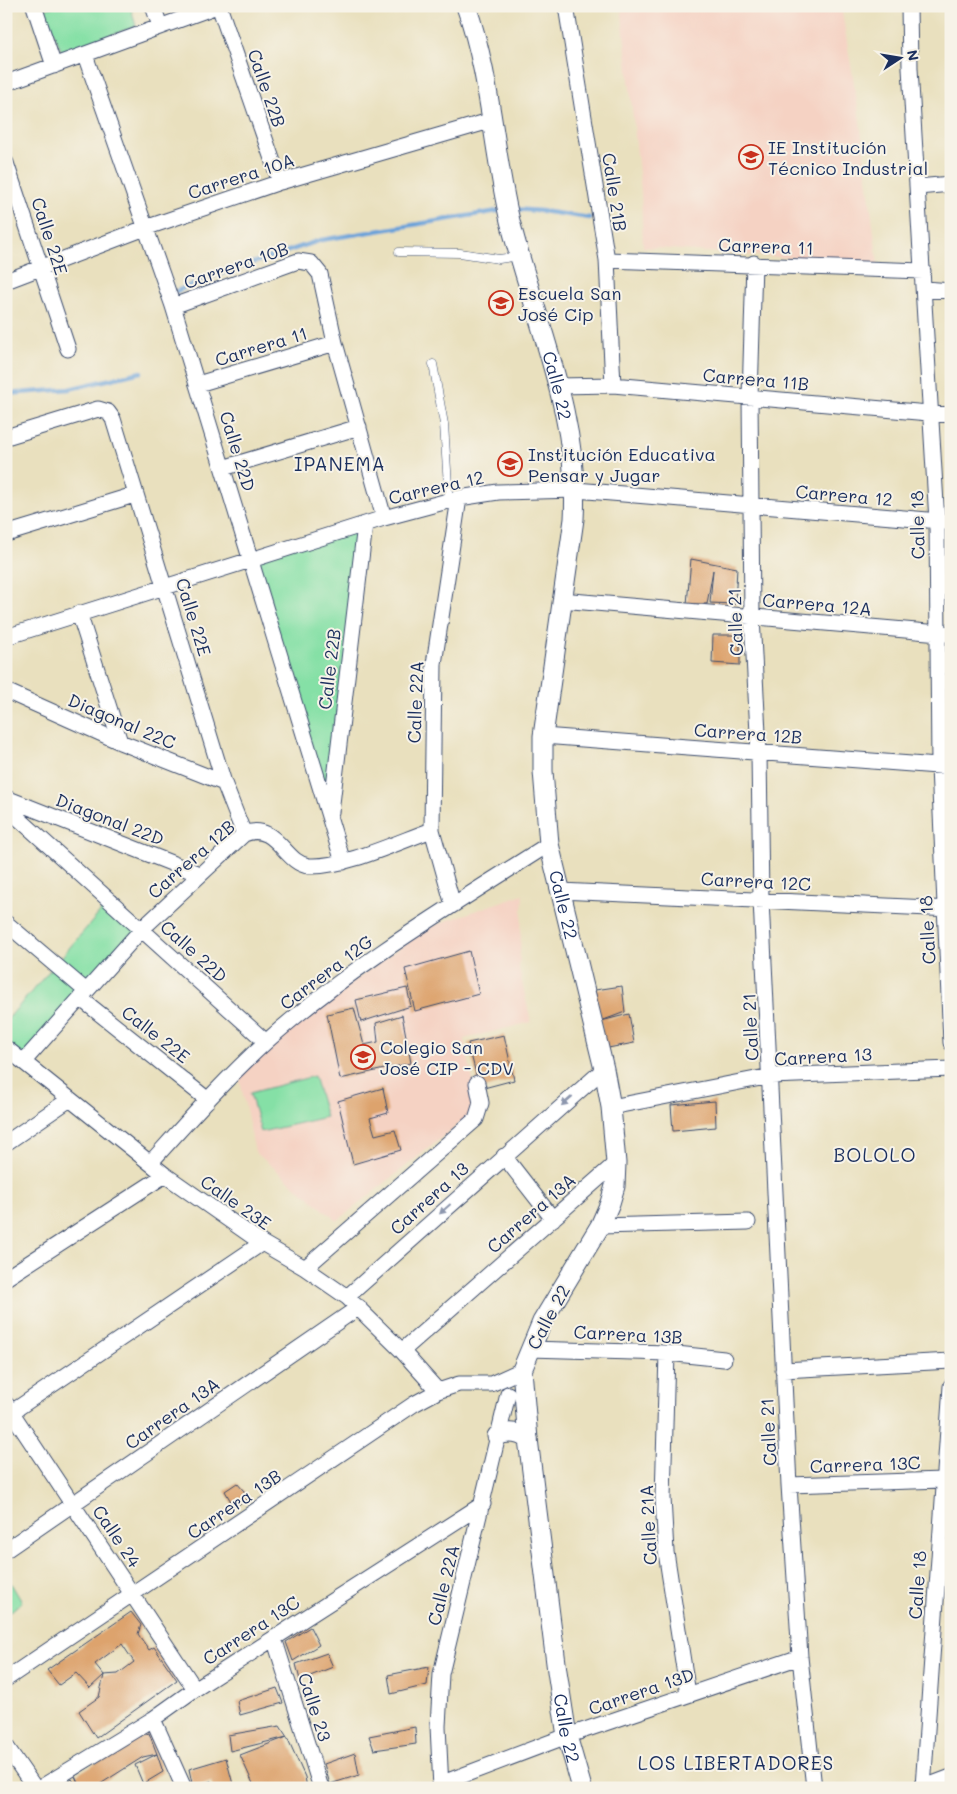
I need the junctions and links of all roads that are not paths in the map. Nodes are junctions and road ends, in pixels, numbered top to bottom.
1 (34, 6) edge
2 (153, 6) edge
3 (218, 6) edge
4 (466, 6) edge
5 (566, 6) edge
6 (909, 6) edge
7 (160, 26) junction
8 (85, 55) junction
9 (54, 66) junction
10 (6, 83) edge
11 (493, 120) junction
12 (6, 163) edge
13 (280, 182) junction
14 (951, 184) edge
15 (918, 187) junction
16 (145, 228) junction
17 (399, 252) dead end
18 (520, 256) junction
19 (607, 260) junction
20 (754, 263) junction
21 (41, 268) junction
22 (923, 271) junction
23 (6, 281) edge
24 (925, 290) junction
25 (951, 291) edge
26 (173, 306) junction
27 (335, 343) junction
28 (68, 349) dead end
29 (433, 364) dead end
30 (198, 384) junction
31 (613, 384) junction
32 (558, 386) junction
33 (750, 397) junction
34 (931, 414) junction
35 (951, 415) edge
36 (359, 427) junction
37 (6, 437) edge
38 (223, 468) junction
39 (576, 490) junction
40 (134, 495) junction
41 (454, 499) junction
42 (753, 506) junction
43 (384, 518) junction
44 (944, 521) edge
45 (365, 525) junction
46 (6, 534) edge
47 (251, 559) junction
48 (166, 586) junction
49 (561, 600) junction
50 (79, 613) junction
51 (752, 617) junction
52 (944, 634) edge
53 (6, 637) edge
54 (6, 691) edge
55 (542, 736) junction
56 (120, 742) junction
57 (759, 753) junction
58 (945, 767) edge
59 (224, 783) junction
60 (6, 798) edge
61 (6, 807) edge
62 (330, 818) junction
63 (432, 830) junction
64 (244, 834) junction
65 (549, 844) junction
66 (343, 862) junction
67 (199, 874) junction
68 (560, 892) junction
69 (761, 900) junction
70 (453, 905) junction
71 (947, 908) edge
72 (6, 923) edge
73 (142, 929) junction
74 (83, 994) junction
75 (266, 1042) junction
76 (951, 1043) edge
77 (6, 1048) edge
78 (24, 1061) junction
79 (604, 1069) junction
80 (951, 1069) edge
81 (771, 1076) junction
82 (477, 1083) dead end
83 (70, 1099) junction
84 (208, 1100) junction
85 (611, 1107) junction
86 (6, 1143) edge
87 (504, 1156) junction
88 (151, 1162) junction
89 (616, 1163) junction
90 (165, 1175) junction
91 (553, 1219) junction
92 (748, 1222) dead end
93 (600, 1226) junction
94 (262, 1243) junction
95 (305, 1268) junction
96 (6, 1278) edge
97 (348, 1297) junction
98 (359, 1307) junction
99 (530, 1349) junction
100 (402, 1351) junction
101 (667, 1353) junction
102 (724, 1359) dead end
103 (951, 1361) edge
104 (522, 1370) junction
105 (783, 1370) junction
106 (491, 1384) junction
107 (951, 1386) edge
108 (438, 1391) junction
109 (516, 1399) junction
110 (8, 1411) edge
111 (497, 1436) junction
112 (528, 1439) junction
113 (943, 1480) junction
114 (789, 1485) junction
115 (73, 1504) junction
116 (483, 1504) junction
117 (6, 1550) edge
118 (134, 1595) junction
119 (274, 1638) junction
120 (800, 1657) junction
121 (6, 1679) edge
122 (195, 1689) junction
123 (688, 1694) junction
124 (153, 1718) junction
125 (567, 1736) junction
126 (6, 1746) edge
127 (950, 1781) edge
128 (440, 1786) edge
129 (34, 1788) edge
130 (40, 1788) edge
131 (184, 1788) edge
132 (321, 1788) edge
133 (582, 1788) edge
134 (814, 1788) edge
135 (923, 1788) edge

1 - 9 street
2 - 7 street
3 - 7 street
3 - 13 street, Calle 22B
4 - 11 street, Calle 22
5 - 19 street, Calle 21B
6 - 15 street, Calle 18
7 - 8 street
8 - 9 street
8 - 16 street, Calle 22D
9 - 10 street
11 - 13 street, Carrera 10A
11 - 18 street, Calle 22
12 - 21 street, Calle 22E
13 - 16 street, Carrera 10A
14 - 15 street
15 - 22 street, Calle 18
16 - 21 street, Carrera 10A
16 - 26 street, Calle 22D
17 - 18 lane
18 - 32 street, Calle 22
19 - 20 street, Carrera 11
19 - 31 street, Calle 21B
20 - 22 street, Carrera 11
20 - 33 street, Calle 21
21 - 23 street, Carrera 10A
21 - 28 street, Calle 22E
22 - 24 street, Calle 18
24 - 25 street
24 - 34 street, Calle 18
26 - 27 street, Carrera 10B
26 - 30 street, Calle 22D
27 - 30 street, Carrera 11
27 - 36 street
29 - 41 lane
30 - 38 street, Calle 22D
31 - 32 street, Carrera 11B
31 - 33 street, Carrera 11B
32 - 39 street, Calle 22
33 - 34 street, Carrera 11B
33 - 42 street, Calle 21
34 - 35 street, Carrera 11B
34 - 44 street, Calle 18
36 - 38 street
36 - 43 street
37 - 40 street, Calle 22E
38 - 47 street, Calle 22D
39 - 41 street, Carrera 12
39 - 42 street, Carrera 12
39 - 49 street, Calle 22
40 - 46 street
40 - 48 street, Calle 22E
41 - 43 street, Carrera 12
41 - 63 street, Calle 22A
42 - 44 street, Carrera 12
42 - 51 street, Calle 21
43 - 45 street, Carrera 12
44 - 52 street, Calle 18
45 - 47 street, Carrera 12
45 - 62 street, Calle 22B
47 - 48 street, Carrera 12
47 - 62 street, Calle 22D
48 - 50 street, Carrera 12
48 - 59 street, Calle 22E
49 - 51 street, Carrera 12A
49 - 55 street, Calle 22
50 - 53 street, Carrera 12
50 - 56 street
51 - 52 street, Carrera 12A
51 - 57 street, Calle 21
52 - 58 street, Calle 18
54 - 56 street, Diagonal 22C
55 - 57 street, Carrera 12B
55 - 65 street, Calle 22
56 - 59 street, Diagonal 22C
57 - 58 street, Carrera 12B
57 - 69 street, Calle 21
58 - 71 street, Calle 18
59 - 64 street, Calle 22E
60 - 67 street, Diagonal 22D
61 - 73 street, Calle 22D
62 - 66 street, Calle 22D
63 - 66 street, Carrera 12B
63 - 70 street, Calle 22A
64 - 66 street, Carrera 12B
64 - 67 street, Carrera 12B
65 - 68 street, Calle 22
65 - 70 street, Carrera 12G
67 - 73 street, Carrera 12B
68 - 69 street, Carrera 12C
68 - 79 street, Calle 22
69 - 71 street, Carrera 12C
69 - 81 street, Calle 21
70 - 75 street, Carrera 12G
71 - 76 street, Calle 18
72 - 74 street, Calle 22E
73 - 74 street, Carrera 12B
73 - 75 street, Calle 22D
74 - 78 street, Carrera 12B
74 - 84 street, Calle 22E
75 - 84 street, Carrera 12G
77 - 78 street, Calle 23E
78 - 83 street, Calle 23E
79 - 85 street, Calle 22
79 -> 87 street, Carrera 13
80 - 81 street, Carrera 13
81 - 85 street, Carrera 13
81 - 105 street, Calle 21
82 - 95 street
83 - 86 street
83 - 88 street, Calle 23E
84 - 88 street, Carrera 12G
85 - 89 street, Calle 22
87 - 91 street
87 -> 97 street, Carrera 13
88 - 90 street, Calle 23E
89 - 91 street, Carrera 13A
89 - 93 street, Calle 22
90 - 94 street, Calle 23E
90 - 96 street
91 - 100 street, Carrera 13A
92 - 93 street
93 - 99 street, Calle 22
94 - 95 street, Calle 23E
94 - 110 street
95 - 97 street, Calle 23E
97 - 98 street, Calle 23E
98 - 100 street, Calle 23E
98 - 115 street, Carrera 13A
99 - 101 street, Carrera 13B
99 - 104 street, Calle 22
100 - 108 street, Calle 23E
101 - 102 street, Carrera 13B
101 - 123 street, Calle 21A
103 - 105 street
104 - 106 street, Carrera 13B
104 - 109 street, Calle 22
105 - 114 street, Calle 21
106 - 108 street, Carrera 13B
106 - 109 street
107 - 113 street, Calle 18
108 - 118 street, Carrera 13B
109 - 111 street, Calle 22A
109 - 112 street, Calle 22
110 - 115 street, Calle 24
111 - 112 street
111 - 116 street, Calle 22A
112 - 125 street, Calle 22
113 - 114 street, Carrera 13C
113 - 135 street, Calle 18
114 - 120 street, Calle 21
115 - 117 street, Carrera 13A
115 - 118 street, Calle 24
116 - 119 street, Carrera 13C
116 - 128 street, Calle 22A
118 - 121 street, Carrera 13B
118 - 122 street, Calle 24
119 - 122 street, Carrera 13C
119 - 132 street, Calle 23
120 - 123 street, Carrera 13D
120 - 134 street, Calle 21
122 - 124 street, Carrera 13C
123 - 125 street, Carrera 13D
124 - 130 street, Carrera 13C
124 - 131 street
125 - 128 street, Carrera 13D
125 - 133 street, Calle 22
126 - 129 street
127 - 135 street

